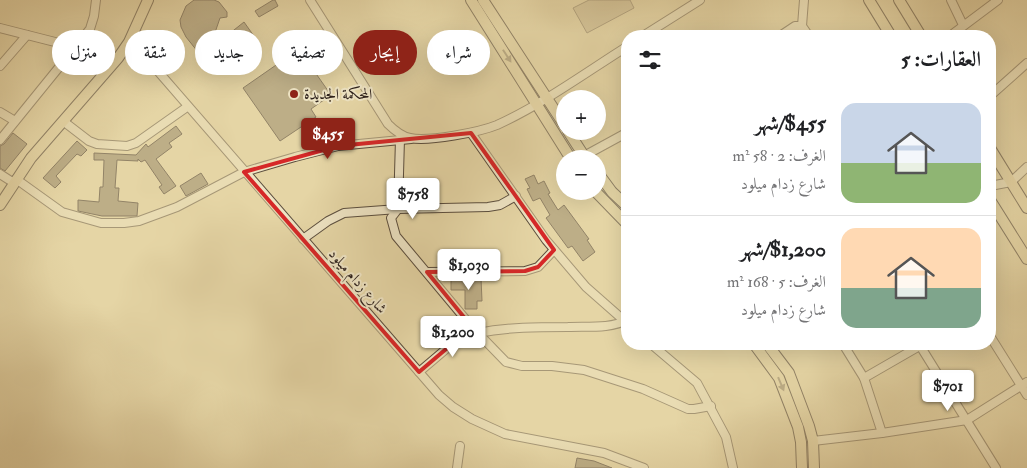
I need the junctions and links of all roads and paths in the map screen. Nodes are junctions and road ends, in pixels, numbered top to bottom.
1 (96, 0) edge
2 (146, 0) edge
3 (310, 0) edge
4 (471, 0) edge
5 (483, 0) edge
6 (700, 0) edge
7 (804, 0) edge
8 (869, 0) edge
9 (899, 0) edge
10 (951, 0) edge
11 (998, 0) edge
12 (963, 25) junction
13 (802, 26) junction
14 (0, 28) edge
15 (89, 30) edge
16 (135, 30) edge
17 (659, 30) edge
18 (789, 30) edge
19 (805, 30) edge
20 (887, 30) edge
21 (917, 30) edge
22 (957, 30) edge
23 (28, 35) junction
24 (52, 40) edge
25 (125, 49) edge
26 (621, 50) edge
27 (115, 57) edge
28 (118, 58) junction
29 (1, 64) edge
30 (1027, 64) edge
31 (54, 75) edge
32 (160, 75) edge
33 (996, 91) edge
34 (542, 100) junction
35 (187, 106) junction
36 (0, 112) edge
37 (556, 116) edge
38 (63, 121) junction
39 (15, 122) junction
40 (472, 133) junction
41 (621, 136) edge
42 (400, 139) junction
43 (411, 139) junction
44 (0, 140) edge
45 (567, 150) edge
46 (598, 150) edge
47 (996, 158) edge
48 (1027, 167) edge
49 (244, 172) junction
50 (0, 174) edge
51 (15, 181) junction
52 (1011, 182) junction
53 (606, 184) edge
54 (996, 185) edge
55 (516, 196) junction
56 (604, 200) edge
57 (621, 200) edge
58 (0, 205) edge
59 (1027, 208) edge
60 (398, 209) junction
61 (996, 210) edge
62 (621, 218) edge
63 (303, 239) junction
64 (554, 250) junction
65 (1027, 259) edge
66 (427, 272) junction
67 (621, 316) edge
68 (621, 322) edge
69 (472, 327) junction
70 (478, 333) junction
71 (996, 344) edge
72 (658, 350) edge
73 (758, 350) edge
74 (772, 350) edge
75 (847, 350) edge
76 (910, 350) edge
77 (924, 350) edge
78 (419, 372) junction
79 (864, 378) junction
80 (1024, 384) edge
81 (1027, 395) edge
82 (711, 406) junction
83 (967, 420) junction
84 (882, 433) junction
85 (812, 441) junction
86 (460, 446) dead end
87 (457, 468) edge
88 (644, 468) edge
89 (733, 468) edge
90 (802, 468) edge
91 (814, 468) edge
92 (996, 468) edge

1 - 15 street
2 - 16 main road
3 - 43 street
4 -> 34 main road
5 - 34 main road
6 - 17 street
7 - 13 street
8 - 20 main road
9 - 21 main road
10 - 12 street
11 - 12 street
12 - 22 street
13 - 18 street
13 - 19 street
14 - 23 street
23 - 24 street
23 - 29 street
25 - 28 main road
26 - 34 street
27 - 28 street
28 - 38 main road
30 - 33 street
31 - 39 street
32 - 35 street, شارع زدام ميلود
34 - 37 main road
34 - 40 street
34 - 45 main road
35 - 38 street
35 - 49 street, شارع زدام ميلود
36 - 39 street
38 - 51 main road
39 - 44 street
40 - 43 street
40 - 55 street
41 - 46 street
42 - 43 street
42 - 49 street
42 - 60 street
47 - 52 main road
48 - 52 street
49 - 51 street
49 - 63 street, شارع زدام ميلود
50 - 51 street
51 - 58 main road
52 - 54 street
52 - 59 main road
53 - 57 main road
55 - 60 street
55 - 64 street
56 - 62 main road
60 - 63 street
60 - 66 street
61 - 65 main road
63 - 78 street, شارع زدام ميلود
64 - 66 street
64 - 67 street
66 - 69 street
68 - 70 street
69 - 70 street
69 - 78 street
70 - 82 street
71 - 80 street
72 - 82 street
73 -> 90 main road
74 - 85 main road
75 - 79 street
76 - 79 street
77 - 83 street
78 - 88 street, شارع زدام ميلود
79 - 84 street
80 - 81 street
80 - 83 street
82 - 89 street
83 - 84 street
83 - 92 street
84 - 85 street
85 - 91 main road
86 - 87 street

